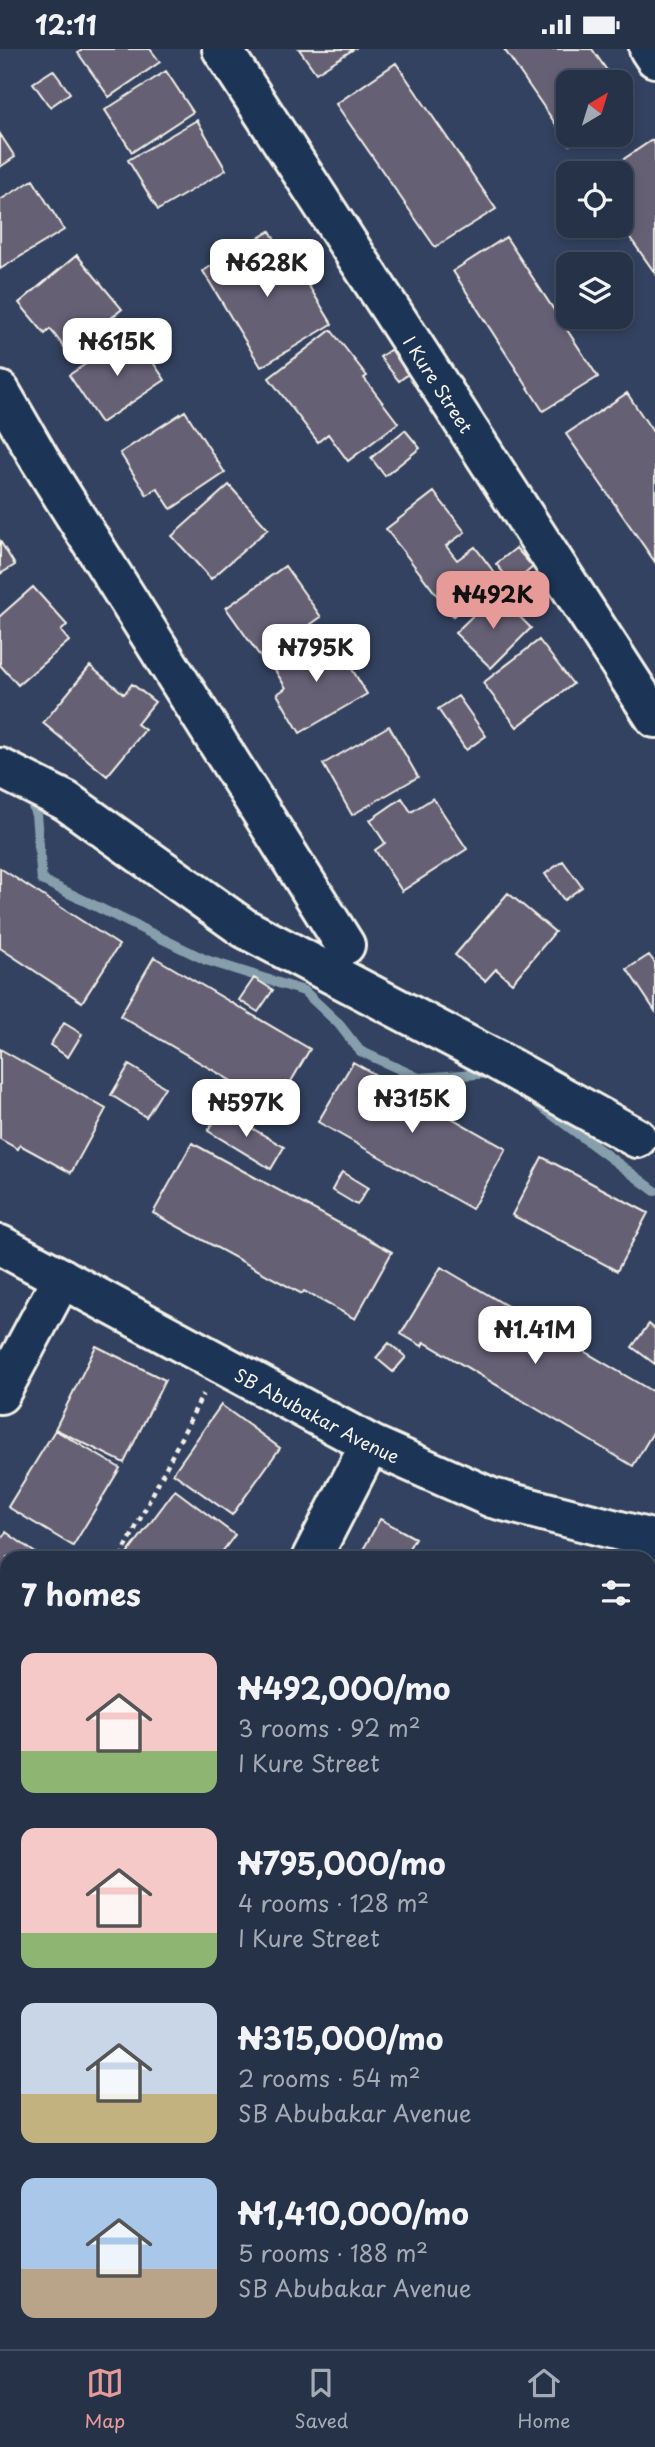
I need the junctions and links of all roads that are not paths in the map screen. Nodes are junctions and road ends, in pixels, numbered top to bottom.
1 (222, 49) edge
2 (649, 49) edge
3 (655, 58) edge
4 (0, 391) edge
5 (655, 718) edge
6 (0, 768) edge
7 (345, 945) dead end
8 (637, 1138) dead end
9 (0, 1245) edge
10 (62, 1277) junction
11 (0, 1394) edge
12 (370, 1444) junction
13 (655, 1540) edge
14 (316, 1551) edge

1 - 5 street, I Kure Street
2 - 3 street
4 - 7 street
6 - 8 street
9 - 10 street, SB Abubakar Avenue
10 - 11 street
10 - 12 street, SB Abubakar Avenue
12 - 13 street, SB Abubakar Avenue
12 - 14 street

